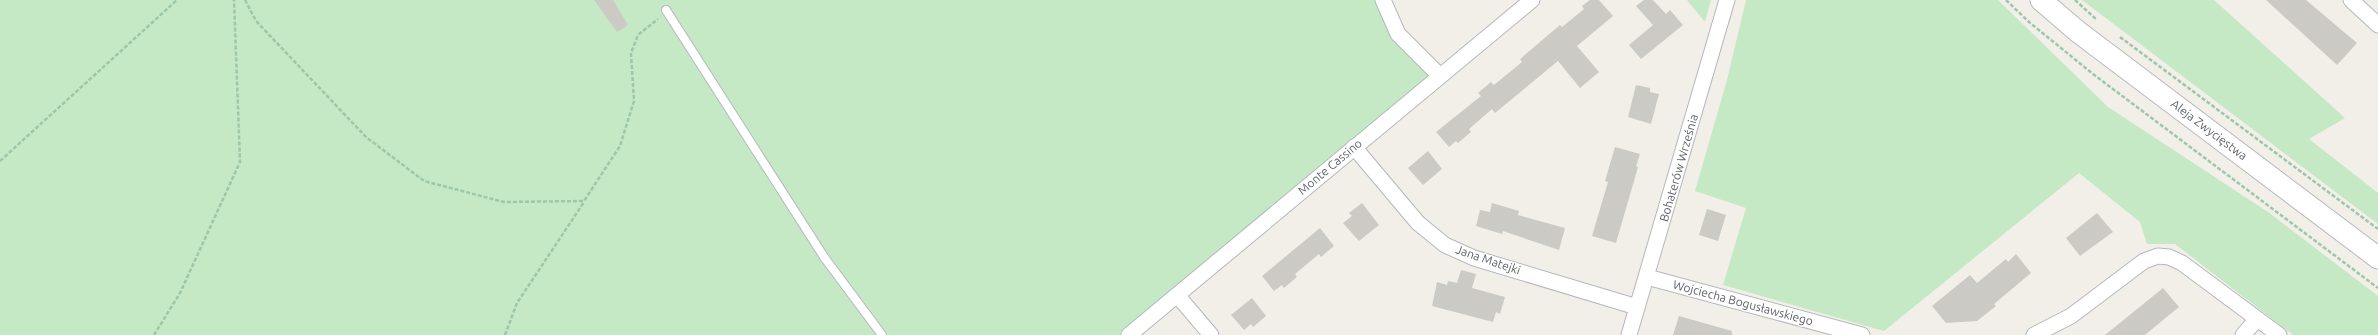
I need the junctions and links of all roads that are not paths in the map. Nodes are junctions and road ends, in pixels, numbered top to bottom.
1 (1383, 0) edge
2 (1532, 0) edge
3 (1727, 0) edge
4 (2041, 0) edge
5 (2351, 0) edge
6 (667, 11) road end
7 (2378, 25) edge
8 (1440, 76) junction
9 (1354, 147) junction
10 (2378, 258) edge
11 (1647, 277) junction
12 (1177, 295) junction
13 (1637, 307) junction
14 (2257, 319) junction
15 (882, 335) edge
16 (1129, 335) edge
17 (1211, 335) edge
18 (1629, 335) edge
19 (1862, 335) edge
20 (2034, 335) edge
21 (2243, 335) edge
22 (2279, 335) edge

1 - 8 street
2 - 8 street, Monte Cassino
3 - 11 street, Bohaterów Września
4 - 10 main road, Aleja Zwycięstwa
5 - 7 street
6 - 15 lane
8 - 9 street, Monte Cassino
9 - 12 street, Monte Cassino
9 - 13 street, Jana Matejki
11 - 13 street, Bohaterów Września
11 - 19 street, Wojciecha Bogusławskiego
12 - 16 street, Monte Cassino
12 - 17 street
13 - 18 street, Bohaterów Września
14 - 20 street
14 - 21 street
14 - 22 street

